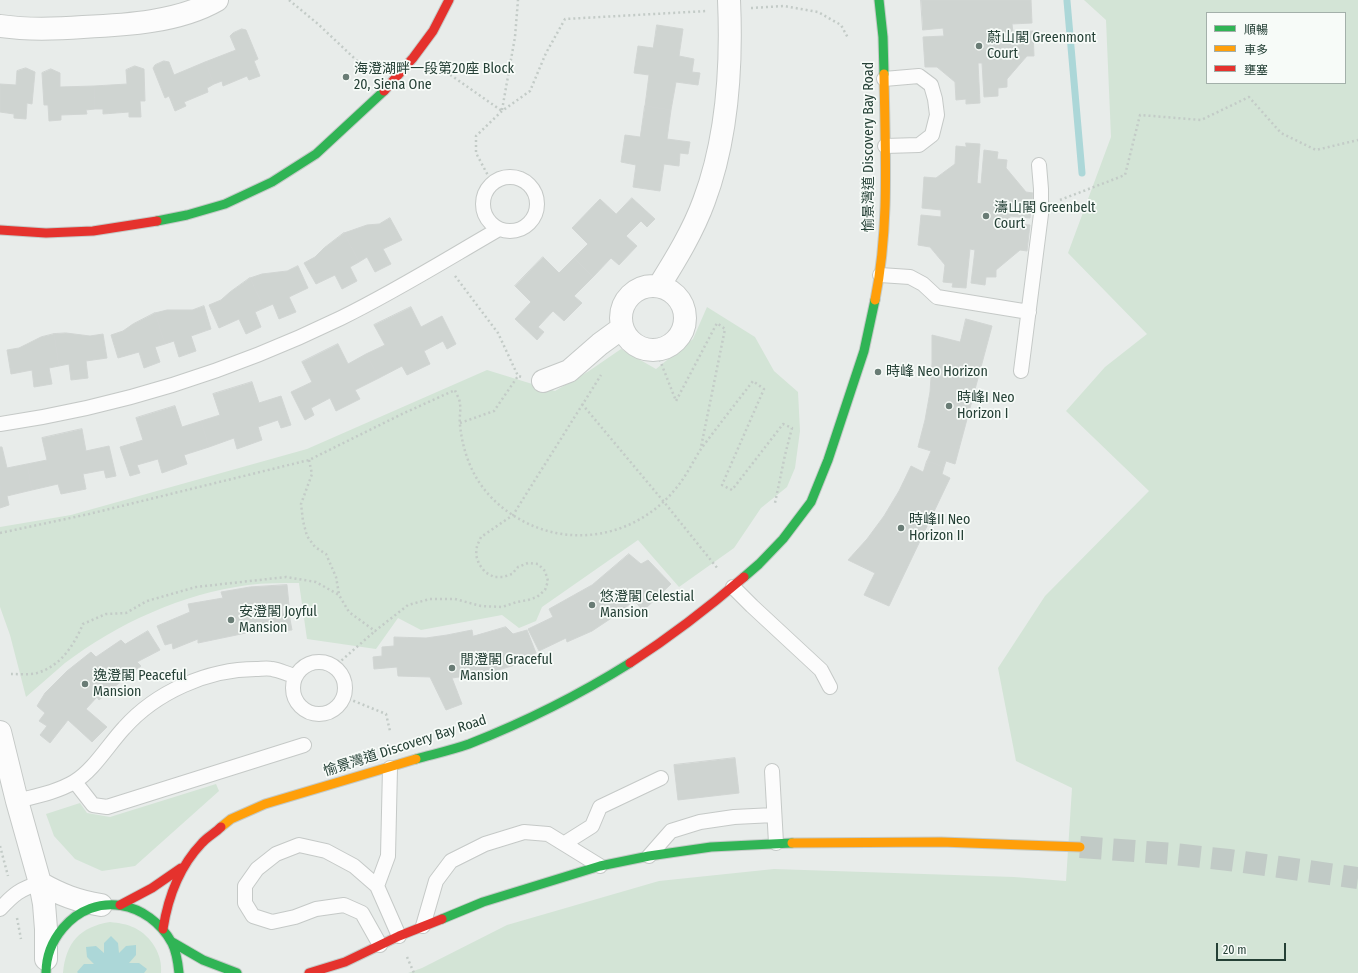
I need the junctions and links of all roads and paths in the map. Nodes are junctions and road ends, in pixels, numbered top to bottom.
1 (217, 0) edge
2 (289, 0) edge
3 (449, 0) edge
4 (518, 0) edge
5 (879, 0) edge
6 (729, 5) edge
7 (0, 26) edge
8 (848, 38) dead end
9 (442, 69) dead end
10 (884, 79) junction
11 (386, 89) junction
12 (502, 111) junction
13 (1358, 140) edge
14 (885, 146) junction
15 (1038, 164) dead end
16 (492, 183) junction
17 (1056, 201) dead end
18 (499, 229) junction
19 (0, 230) edge
20 (449, 258) junction
21 (880, 275) junction
22 (659, 286) junction
23 (1029, 312) junction
24 (622, 328) junction
25 (595, 348) junction
26 (656, 350) junction
27 (1021, 371) dead end
28 (518, 376) junction
29 (542, 381) joint
30 (582, 404) junction
31 (460, 423) junction
32 (0, 424) edge
33 (700, 450) junction
34 (309, 460) junction
35 (664, 502) junction
36 (775, 504) dead end
37 (513, 515) junction
38 (0, 533) edge
39 (718, 569) dead end
40 (733, 587) junction
41 (339, 595) junction
42 (375, 631) junction
43 (334, 667) junction
44 (11, 674) dead end
45 (295, 676) junction
46 (830, 687) dead end
47 (344, 697) junction
48 (390, 731) dead end
49 (0, 732) edge
50 (304, 745) dead end
51 (390, 768) junction
52 (772, 771) dead end
53 (660, 778) dead end
54 (75, 782) junction
55 (16, 801) junction
56 (774, 815) junction
57 (565, 843) junction
58 (776, 843) junction
59 (1080, 847) tunnel mouth
60 (649, 856) junction
61 (184, 866) junction
62 (600, 866) junction
63 (40, 883) junction
64 (377, 886) junction
65 (110, 905) junction
66 (0, 909) edge
67 (423, 926) junction
68 (163, 929) junction
69 (399, 936) junction
70 (172, 942) junction
71 (380, 945) junction
72 (46, 966) edge
73 (179, 973) edge
74 (237, 973) edge
75 (309, 973) edge

1 - 7 street
2 - 11 path
3 - 11 street
4 - 12 path
5 - 10 street, 愉景灣道 Discovery Bay Road
6 - 8 path
6 - 12 path
6 - 22 street
9 - 12 path
10 - 14 street, 愉景灣道 Discovery Bay Road
10 - 14 lane
11 - 19 street
12 - 16 path
13 - 17 path
14 - 21 street, 愉景灣道 Discovery Bay Road
15 - 23 lane
16 - 18 lane
16 - 18 lane
18 - 20 lane
20 - 28 path
20 - 32 lane
21 - 23 lane
21 - 40 street, 愉景灣道 Discovery Bay Road
22 - 24 street
22 - 26 street
23 - 27 lane
24 - 25 street
24 - 26 street
25 - 29 street
25 - 30 path
26 - 33 path
28 - 29 path
28 - 31 path
30 - 35 path
30 - 37 path
31 - 34 path
31 - 37 path
33 - 35 path
33 - 36 path
34 - 38 path
34 - 41 path
35 - 37 path
35 - 39 path
37 - 42 path
40 - 46 lane
40 - 51 street, 愉景灣道 Discovery Bay Road
41 - 42 path
41 - 44 path
42 - 43 path
43 - 45 lane
43 - 47 lane
45 - 47 lane
45 - 54 lane
47 - 48 path
49 - 55 street
50 - 54 lane
51 - 61 street, 愉景灣道 Discovery Bay Road
51 - 64 lane
52 - 56 lane
53 - 57 lane
54 - 55 lane
55 - 63 street
56 - 58 lane
56 - 60 lane
57 - 62 lane
57 - 67 lane
58 - 59 street
58 - 60 street
60 - 62 street
61 - 65 street, 愉景灣道 Discovery Bay Road
61 - 68 street, 愉景灣道 Discovery Bay Road
62 - 67 street
63 - 65 street
63 - 66 lane
63 - 72 street
64 - 69 lane
64 - 71 lane
65 - 68 street
65 - 72 street, 愉景灣道 Discovery Bay Road
67 - 69 street
68 - 70 street
69 - 71 street
70 - 73 street
70 - 74 street
71 - 75 street

